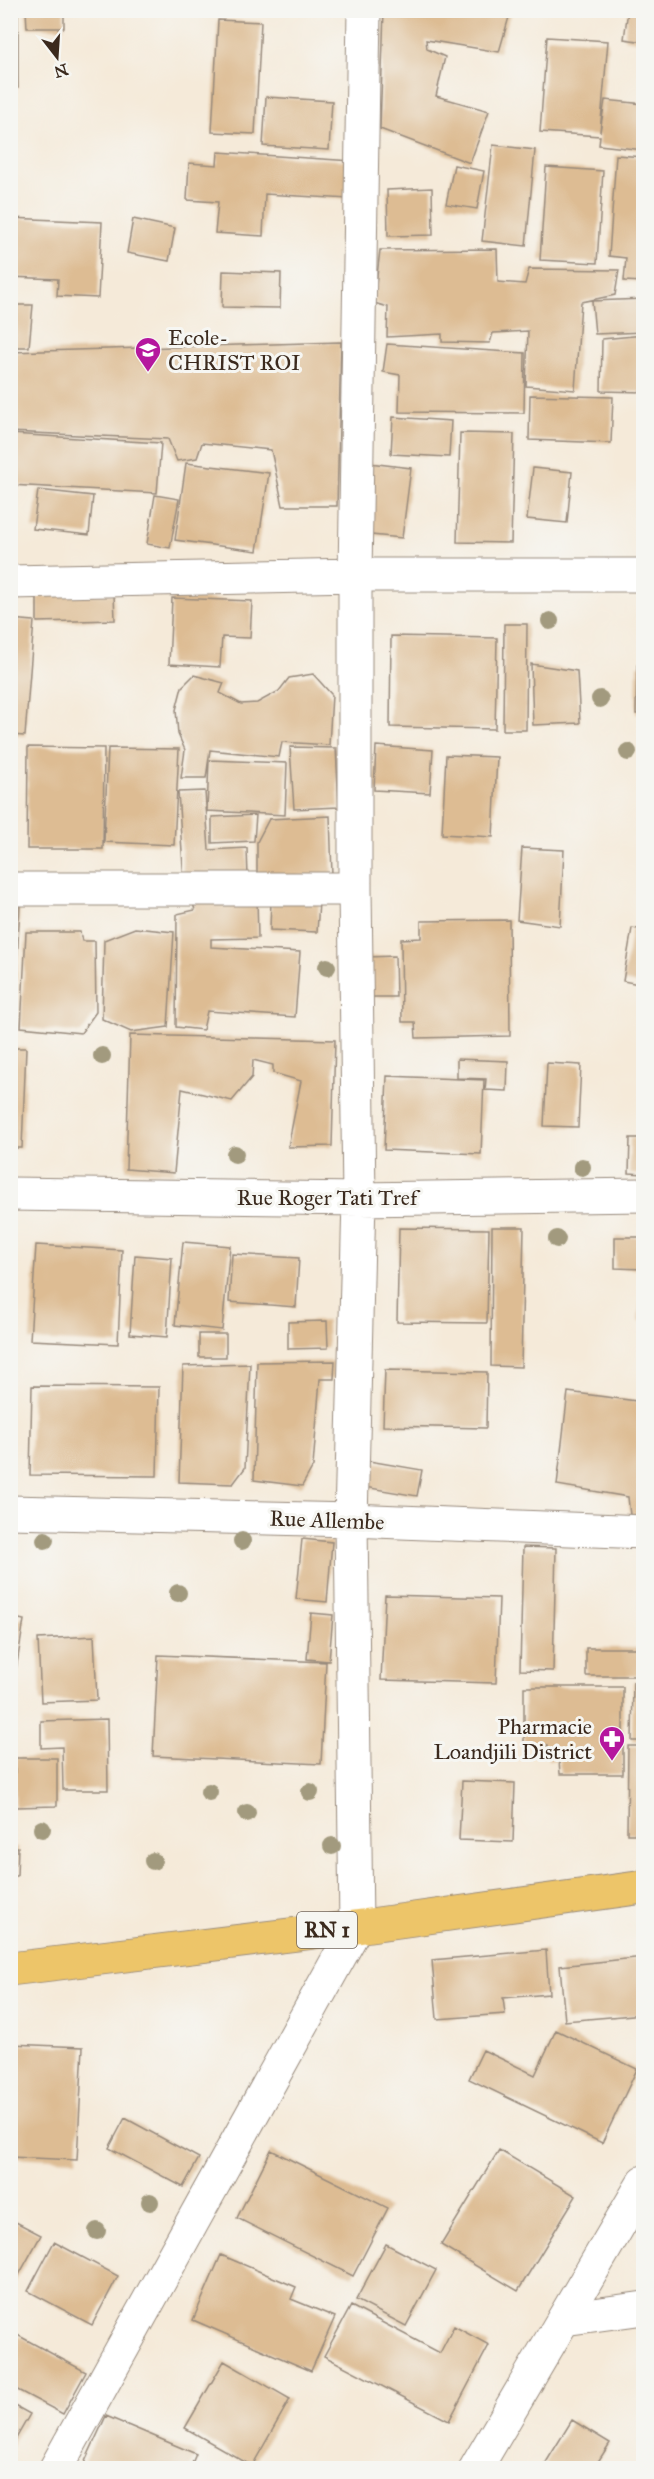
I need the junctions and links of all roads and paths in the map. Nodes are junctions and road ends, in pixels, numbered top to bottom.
1 (364, 10) edge
2 (355, 575) junction
3 (644, 575) edge
4 (10, 582) edge
5 (10, 889) edge
6 (355, 889) junction
7 (10, 1194) edge
8 (644, 1195) edge
9 (359, 1199) junction
10 (10, 1512) edge
11 (351, 1520) junction
12 (644, 1532) edge
13 (644, 1887) edge
14 (356, 1927) junction
15 (10, 1969) edge
16 (644, 2182) edge
17 (644, 2308) edge
18 (564, 2319) junction
19 (56, 2469) edge
20 (476, 2469) edge

1 - 2 street
2 - 3 street
2 - 4 street
2 - 6 street
5 - 6 street
6 - 9 street
7 - 9 street, Rue Roger Tati Tref
8 - 9 street, Rue Roger Tati Tref
9 - 11 street
10 - 11 street, Rue Allembe
11 - 12 street, Rue Allembe
11 - 14 street
13 - 14 highway, RN 1
14 - 15 highway, RN 1
14 - 19 street
16 - 18 street
17 - 18 street
18 - 20 street

